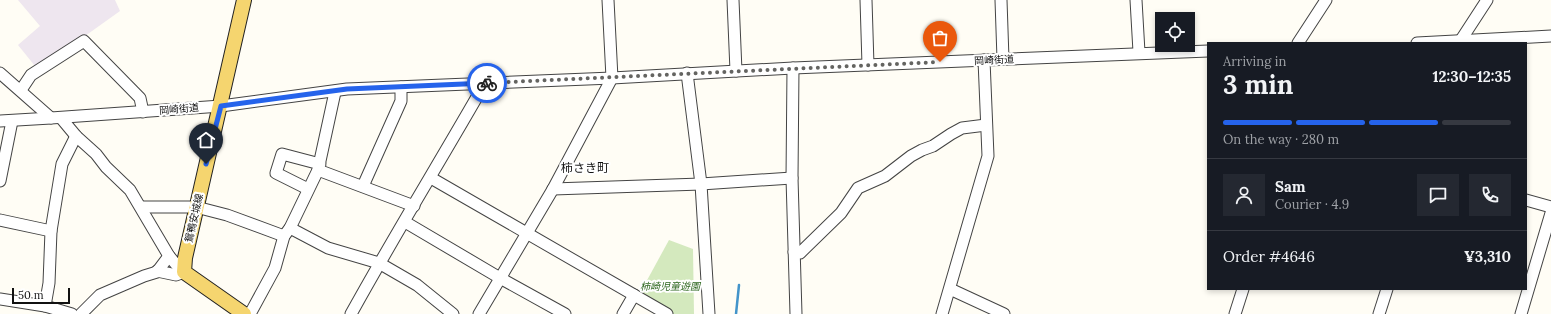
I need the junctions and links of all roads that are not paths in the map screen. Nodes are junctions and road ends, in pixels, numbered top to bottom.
1 (244, 0) edge
2 (608, 0) edge
3 (733, 0) edge
4 (866, 0) edge
5 (1001, 0) edge
6 (1136, 0) edge
7 (1326, 0) edge
8 (1487, 0) edge
9 (1551, 36) edge
10 (1299, 42) edge
11 (1460, 42) edge
12 (1207, 51) edge
13 (1139, 52) junction
14 (1003, 59) junction
15 (984, 60) junction
16 (868, 64) junction
17 (793, 68) junction
18 (736, 71) junction
19 (0, 73) edge
20 (687, 73) junction
21 (612, 78) junction
22 (485, 83) junction
23 (401, 87) junction
24 (21, 90) junction
25 (335, 92) junction
26 (221, 106) junction
27 (143, 112) junction
28 (56, 118) junction
29 (0, 120) edge
30 (12, 121) junction
31 (986, 125) junction
32 (76, 136) junction
33 (319, 167) junction
34 (431, 178) junction
35 (792, 178) junction
36 (0, 181) edge
37 (701, 184) junction
38 (363, 186) junction
39 (308, 189) junction
40 (553, 189) junction
41 (1527, 200) edge
42 (414, 206) junction
43 (141, 207) junction
44 (196, 207) junction
45 (1551, 207) edge
46 (1551, 213) edge
47 (0, 220) edge
48 (405, 222) junction
49 (51, 231) junction
50 (287, 232) junction
51 (526, 233) junction
52 (794, 252) junction
53 (169, 256) junction
54 (379, 263) junction
55 (157, 271) junction
56 (184, 272) junction
57 (500, 278) junction
58 (950, 289) junction
59 (1242, 290) edge
60 (1387, 290) edge
61 (634, 295) junction
62 (0, 299) edge
63 (45, 306) junction
64 (72, 314) edge
65 (81, 314) edge
66 (244, 314) edge
67 (250, 314) edge
68 (351, 314) edge
69 (453, 314) edge
70 (479, 314) edge
71 (566, 314) edge
72 (623, 314) edge
73 (667, 314) edge
74 (709, 314) edge
75 (796, 314) edge
76 (942, 314) edge
77 (1004, 314) edge
78 (1235, 314) edge
79 (1379, 314) edge
80 (1521, 314) edge

1 - 26 main road, 鴛鴨安城線
2 - 21 street
3 - 18 street
4 - 16 street
5 - 14 street
6 - 13 street
7 - 10 street
8 - 11 street
9 - 11 street
12 - 13 street, 岡崎街道
13 - 14 street, 岡崎街道
14 - 15 street, 岡崎街道
15 - 16 street, 岡崎街道
15 - 31 street
16 - 17 street, 岡崎街道
17 - 18 street, 岡崎街道
17 - 35 street
18 - 20 street, 岡崎街道
19 - 24 street
20 - 21 street, 岡崎街道
20 - 37 street
21 - 22 street, 岡崎街道
21 - 40 street
22 - 23 street, 岡崎街道
22 - 34 street
23 - 25 street, 岡崎街道
23 - 38 street
24 - 27 street
24 - 28 street
25 - 26 street, 岡崎街道
25 - 33 street
26 - 27 street, 岡崎街道
26 - 44 main road, 鴛鴨安城線
27 - 28 street, 岡崎街道
28 - 30 street, 岡崎街道
28 - 32 street
29 - 30 street, 岡崎街道
30 - 36 street
31 - 52 street
31 - 58 street
32 - 43 street
32 - 49 street
33 - 38 street
33 - 39 street
33 - 39 street
34 - 42 street
34 - 51 street
35 - 37 street
35 - 52 street
37 - 40 street
37 - 74 street
38 - 42 street
39 - 50 street
40 - 51 street
41 - 45 street
42 - 48 street
43 - 44 street
43 - 53 street
44 - 50 street
44 - 56 main road, 鴛鴨安城線
46 - 80 street
47 - 49 street
48 - 54 street
48 - 57 street
49 - 63 street
50 - 54 street
50 - 67 street
51 - 57 street
51 - 61 street
52 - 75 street
53 - 55 street
53 - 56 street
54 - 68 street
54 - 69 street
55 - 56 street
55 - 65 street
56 - 66 main road
57 - 70 street
57 - 71 street
58 - 76 street
58 - 77 street
59 - 78 street
60 - 79 street
61 - 72 street
61 - 73 street
62 - 63 street
63 - 64 street

